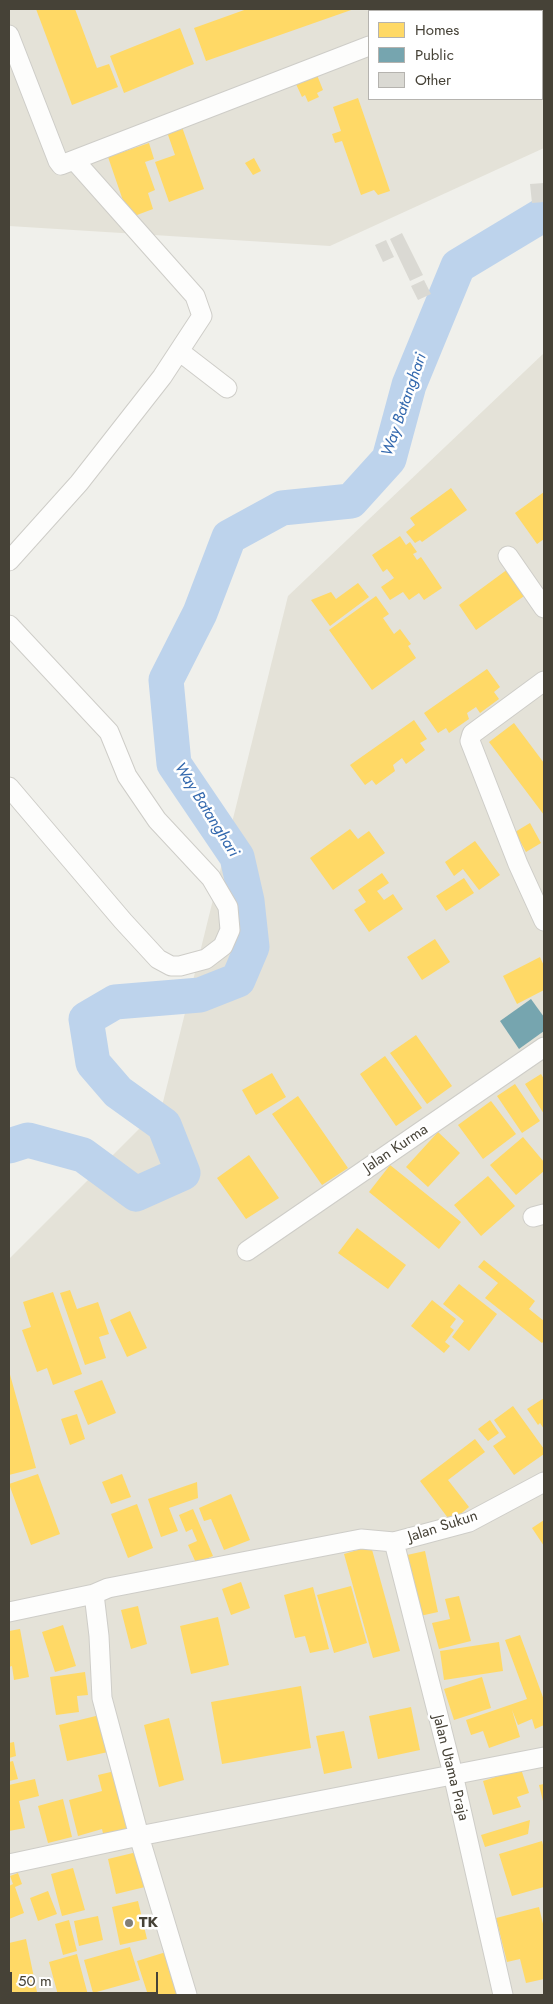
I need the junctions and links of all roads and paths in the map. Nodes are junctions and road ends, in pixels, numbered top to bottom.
1 (9, 35) edge
2 (368, 46) edge
3 (75, 161) junction
4 (180, 351) junction
5 (227, 388) dead end
6 (508, 556) dead end
7 (9, 561) edge
8 (544, 608) edge
9 (9, 625) edge
10 (544, 681) edge
11 (9, 788) edge
12 (544, 921) edge
13 (544, 1047) edge
14 (247, 1251) dead end
15 (544, 1482) edge
16 (394, 1542) junction
17 (94, 1594) junction
18 (9, 1612) edge
19 (544, 1757) edge
20 (452, 1774) junction
21 (139, 1836) junction
22 (9, 1864) edge
23 (187, 1995) edge
24 (503, 1995) edge

1 - 3 street
2 - 3 street
3 - 4 street
4 - 5 street
4 - 7 street
6 - 8 street
9 - 11 street
10 - 12 street
13 - 14 street, Jalan Kurma
15 - 16 street, Jalan Sukun
16 - 17 street
16 - 20 street, Jalan Utama Praja
17 - 18 street
17 - 21 street
19 - 20 street
20 - 21 street
20 - 24 street, Jalan Utama Praja
21 - 22 street
21 - 23 street

